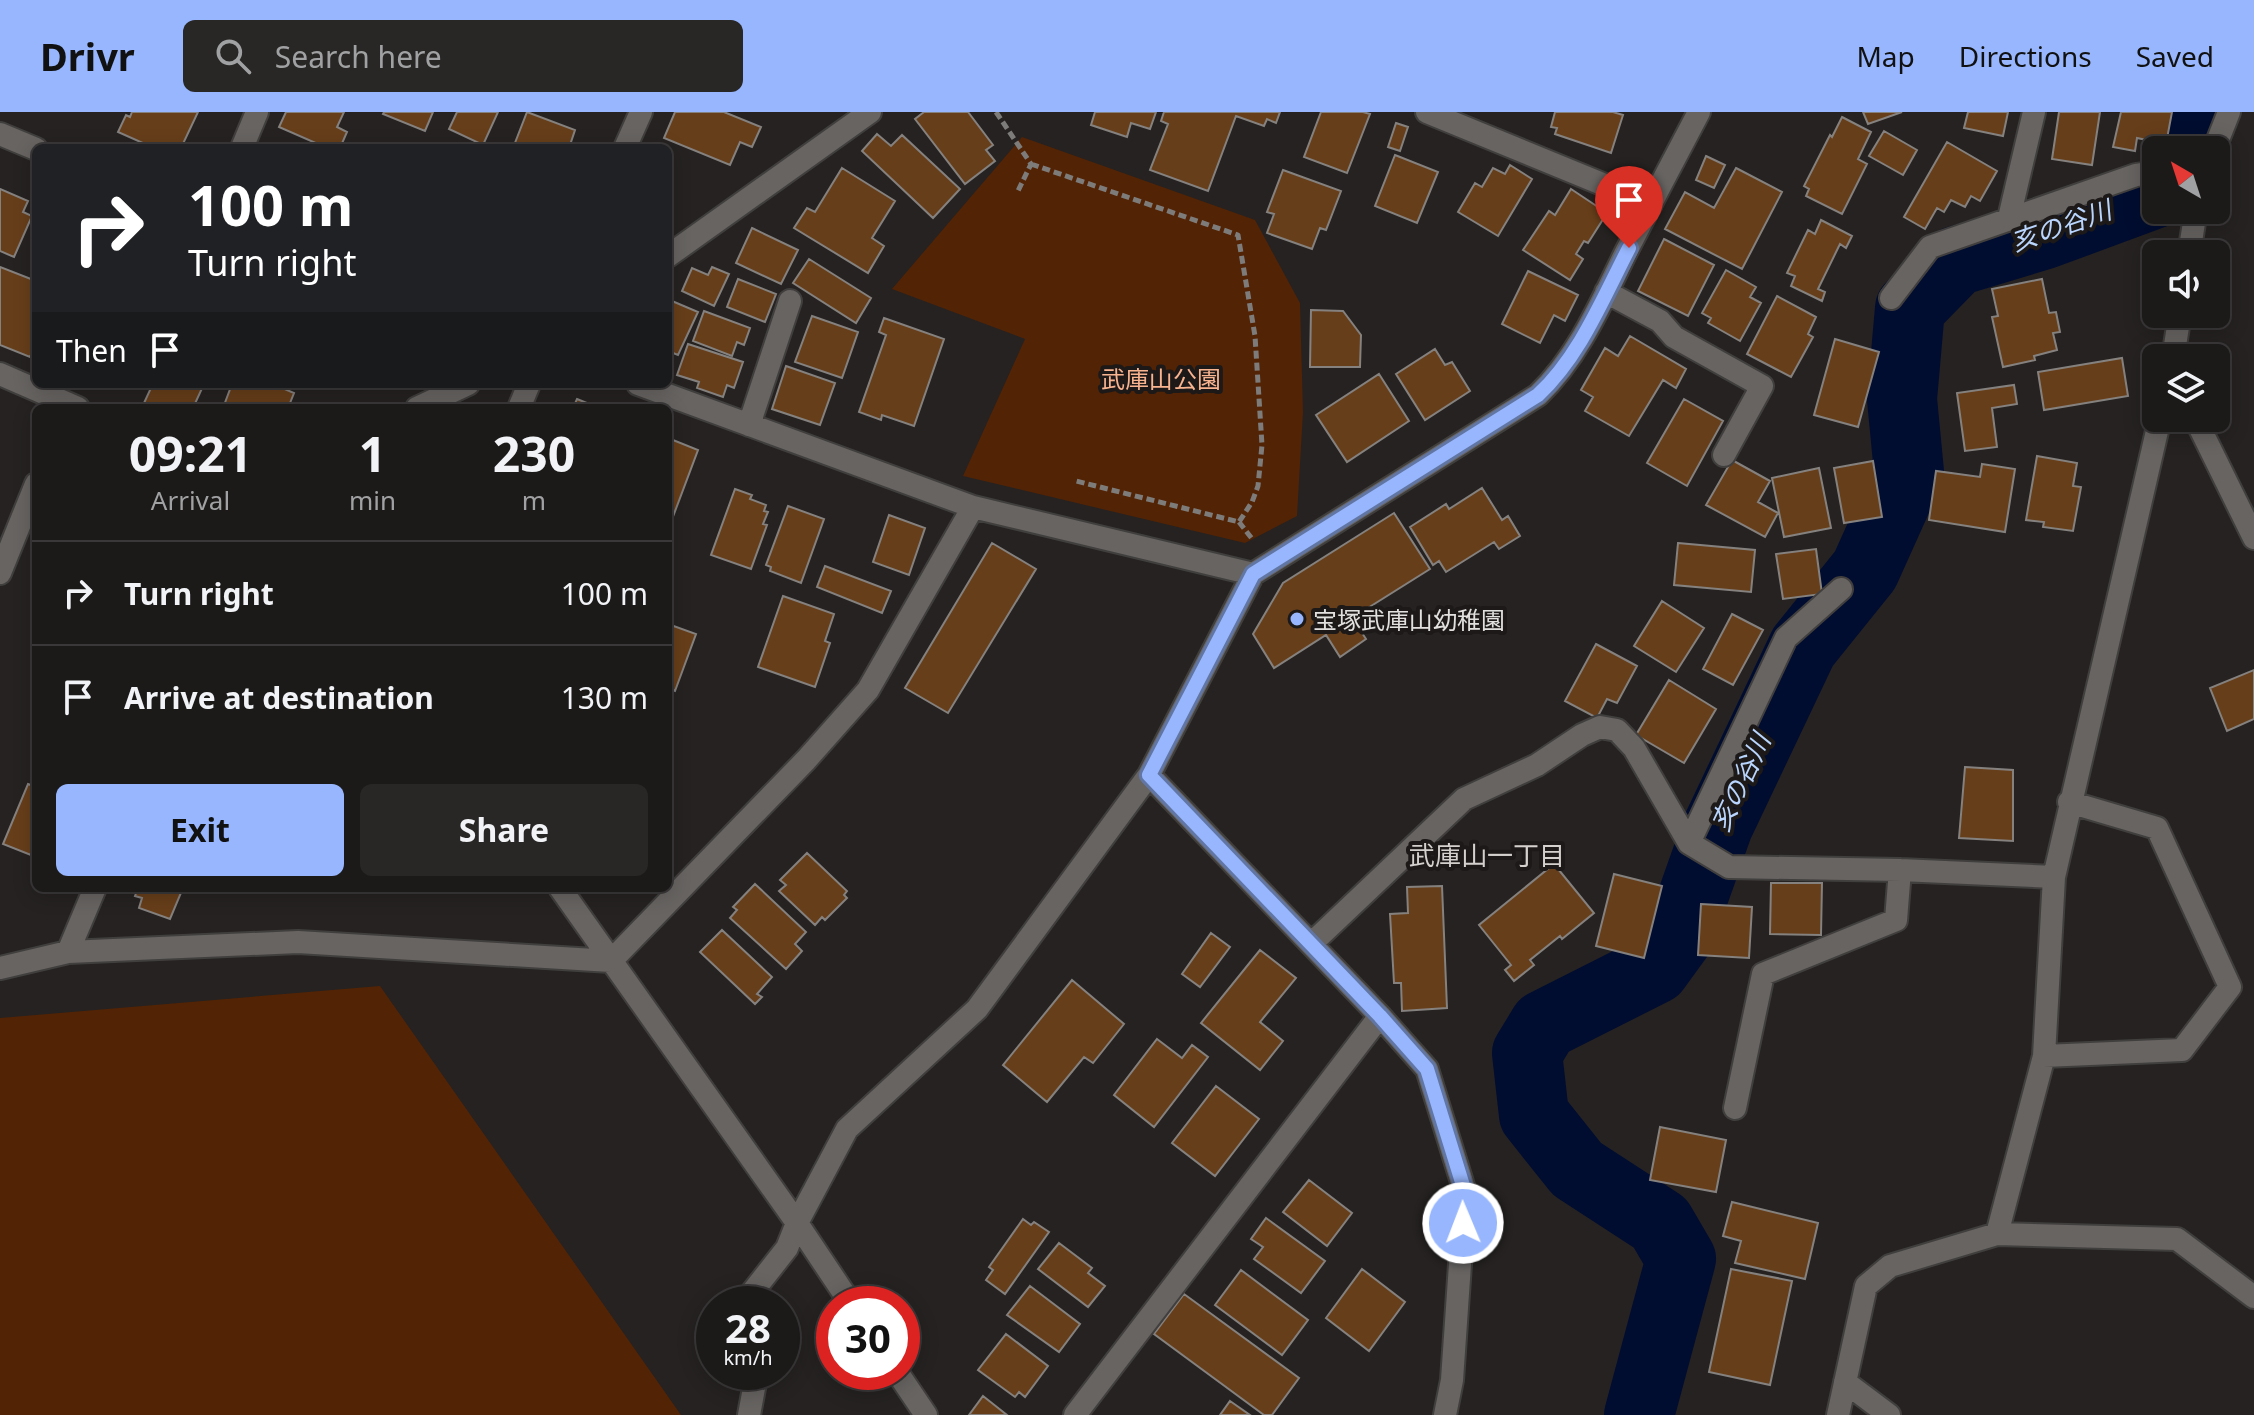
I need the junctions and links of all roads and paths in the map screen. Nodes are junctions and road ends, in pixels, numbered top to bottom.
1 (257, 112) edge
2 (641, 112) edge
3 (870, 112) edge
4 (996, 112) edge
5 (1427, 112) edge
6 (1699, 112) edge
7 (2034, 112) edge
8 (2229, 112) edge
9 (0, 134) edge
10 (2220, 136) edge
11 (244, 144) edge
12 (627, 144) edge
13 (32, 147) edge
14 (1031, 164) junction
15 (2142, 174) edge
16 (1017, 193) dead end
17 (1651, 204) junction
18 (2009, 218) junction
19 (672, 253) edge
20 (1606, 292) junction
21 (1891, 298) dead end
22 (790, 301) dead end
23 (0, 374) edge
24 (460, 388) edge
25 (649, 388) edge
26 (65, 404) edge
27 (426, 404) edge
28 (749, 425) junction
29 (2157, 432) edge
30 (2202, 432) edge
31 (1724, 455) dead end
32 (1076, 481) dead end
33 (32, 494) edge
34 (973, 507) junction
35 (2254, 538) edge
36 (0, 573) edge
37 (1253, 574) junction
38 (1841, 589) dead end
39 (1149, 775) junction
40 (2069, 802) junction
41 (1689, 843) junction
42 (1900, 870) junction
43 (2054, 877) junction
44 (93, 892) edge
45 (563, 892) edge
46 (1311, 944) junction
47 (68, 952) junction
48 (611, 961) junction
49 (0, 968) edge
50 (1380, 1016) junction
51 (2044, 1056) junction
52 (1735, 1108) dead end
53 (797, 1223) junction
54 (1997, 1234) junction
55 (757, 1286) edge
56 (839, 1286) edge
57 (2254, 1297) edge
58 (1845, 1382) junction
59 (754, 1390) edge
60 (909, 1390) edge
61 (749, 1415) edge
62 (926, 1415) edge
63 (1075, 1415) edge
64 (1445, 1415) edge
65 (1838, 1415) edge
66 (1889, 1415) edge

1 - 11 street
2 - 12 street
3 - 19 street
4 - 14 path
5 - 17 street
6 - 17 street
7 - 18 street
8 - 10 street
9 - 13 street
14 - 16 path
14 - 32 path
15 - 18 street
17 - 20 street
18 - 21 street
20 - 31 street
20 - 37 street
22 - 28 street
23 - 26 street
24 - 27 street
25 - 28 street
28 - 34 street
29 - 40 street
30 - 35 street
33 - 36 street
34 - 37 street
34 - 48 street
37 - 39 street
38 - 41 street
39 - 46 street
39 - 53 street
40 - 43 street
40 - 51 street
41 - 42 street
41 - 46 street
42 - 43 street
42 - 52 street
43 - 51 street
44 - 47 street
45 - 48 street
46 - 50 street
47 - 48 street
47 - 49 street
48 - 53 street
50 - 63 street
50 - 64 street
51 - 54 street
53 - 55 street
53 - 56 street
54 - 57 street
54 - 58 street
58 - 65 street
58 - 66 street
59 - 61 street
60 - 62 street

